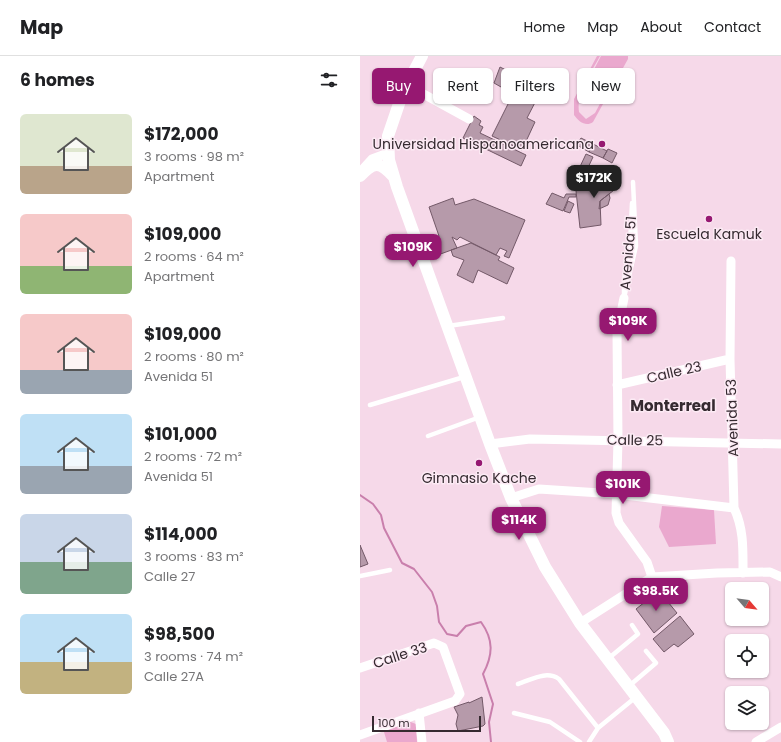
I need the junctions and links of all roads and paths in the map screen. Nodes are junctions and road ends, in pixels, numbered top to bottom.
1 (422, 56) edge
2 (416, 68) edge
3 (425, 95) edge
4 (400, 104) edge
5 (469, 119) dead end
6 (388, 153) junction
7 (360, 175) edge
8 (393, 176) junction
9 (731, 261) dead end
10 (625, 270) junction
11 (631, 271) junction
12 (624, 298) junction
13 (503, 318) dead end
14 (446, 326) junction
15 (730, 359) junction
16 (465, 377) junction
17 (617, 385) junction
18 (370, 405) dead end
19 (480, 417) junction
20 (428, 436) dead end
21 (618, 440) junction
22 (733, 443) junction
23 (490, 444) junction
24 (781, 444) edge
25 (616, 494) junction
26 (511, 498) junction
27 (734, 508) junction
28 (390, 570) dead end
29 (743, 573) junction
30 (360, 576) edge
31 (652, 577) junction
32 (781, 577) edge
33 (580, 623) junction
34 (632, 625) dead end
35 (646, 651) dead end
36 (608, 659) junction
37 (360, 668) edge
38 (518, 684) dead end
39 (628, 687) junction
40 (636, 697) junction
41 (419, 713) junction
42 (514, 713) dead end
43 (781, 726) edge
44 (598, 728) junction
45 (360, 735) edge
46 (422, 742) edge
47 (580, 742) edge
48 (589, 742) edge
49 (668, 742) edge
50 (756, 742) edge

1 - 2 main road
3 - 5 street
4 - 6 main road
6 - 7 street
6 - 8 main road
7 - 8 main road
8 - 14 main road
9 - 15 street, Avenida 53
10 - 11 lane
10 - 11 lane, Avenida 51
10 - 12 lane, Avenida 51
11 - 12 lane, Avenida 51
12 - 17 street, Avenida 51
13 - 14 lane
14 - 16 main road
15 - 17 street, Calle 23
15 - 22 street, Avenida 53
16 - 18 lane
16 - 19 main road
17 - 21 street, Avenida 51
19 - 20 lane
19 - 23 main road
21 - 22 street, Calle 25
21 - 23 street, Calle 25
21 - 25 street, Avenida 51
22 - 24 street, Calle 25
22 - 27 street, Avenida 53
23 - 26 main road
25 - 26 street
25 - 27 street
25 - 31 street, Avenida 51
26 - 33 main road
27 - 29 street, Avenida 53
28 - 30 lane
29 - 31 street
29 - 32 street
31 - 33 street
33 - 36 main road
34 - 36 lane
35 - 39 lane
36 - 39 main road
37 - 41 street, Calle 33
38 - 44 lane
39 - 40 main road
40 - 44 lane
40 - 49 main road
41 - 45 street
41 - 46 street
42 - 47 lane
43 - 50 street
44 - 48 lane

